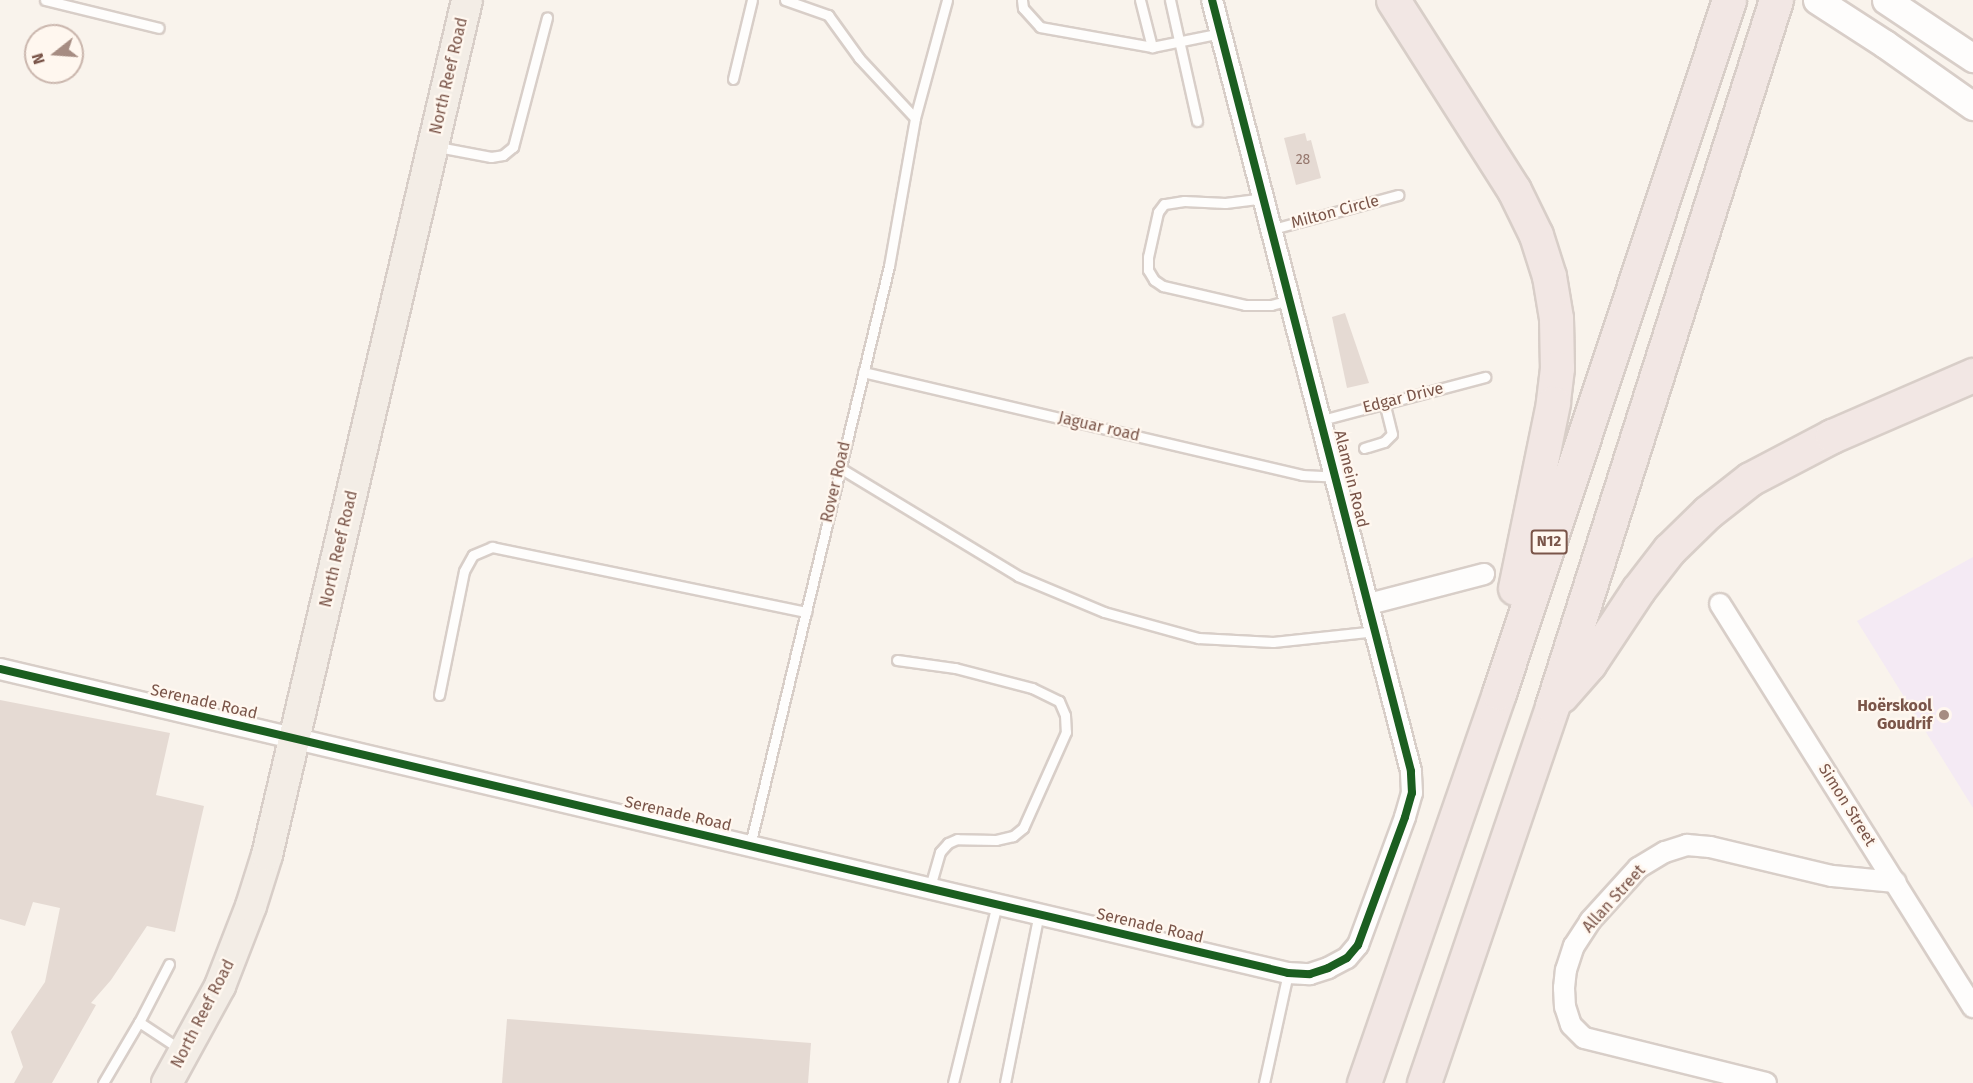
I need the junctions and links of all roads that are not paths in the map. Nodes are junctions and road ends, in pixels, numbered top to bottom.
1 (45, 0) edge
2 (467, 0) edge
3 (752, 0) edge
4 (785, 0) edge
5 (947, 0) edge
6 (1022, 0) edge
7 (1140, 0) edge
8 (1170, 0) edge
9 (1212, 0) edge
10 (1393, 0) edge
11 (1729, 0) edge
12 (1776, 0) edge
13 (1886, 0) edge
14 (1820, 2) edge
15 (547, 17) dead end
16 (159, 28) dead end
17 (1221, 33) junction
18 (1180, 42) junction
19 (1152, 47) junction
20 (1973, 58) edge
21 (733, 79) dead end
22 (1973, 106) edge
23 (915, 118) junction
24 (1197, 121) dead end
25 (433, 146) junction
26 (1398, 195) dead end
27 (1265, 198) junction
28 (1273, 229) junction
29 (1290, 300) junction
30 (863, 372) junction
31 (1973, 375) edge
32 (1485, 377) dead end
33 (1384, 403) junction
34 (1322, 420) junction
35 (1364, 448) dead end
36 (840, 468) junction
37 (1336, 477) junction
38 (1484, 574) dead end
39 (1369, 604) junction
40 (1720, 604) dead end
41 (806, 612) junction
42 (1376, 631) junction
43 (897, 660) dead end
44 (0, 669) edge
45 (1499, 693) junction
46 (439, 695) dead end
47 (1552, 706) junction
48 (295, 737) junction
49 (750, 845) junction
50 (1896, 882) junction
51 (930, 888) junction
52 (998, 904) junction
53 (1039, 914) junction
54 (1347, 958) joint
55 (169, 964) dead end
56 (1288, 973) junction
57 (1973, 1007) edge
58 (139, 1022) junction
59 (184, 1052) junction
60 (103, 1083) edge
61 (167, 1083) edge
62 (953, 1083) edge
63 (1005, 1083) edge
64 (1264, 1083) edge
65 (1364, 1083) edge
66 (1424, 1083) edge
67 (1766, 1083) edge

1 - 16 lane
2 - 25 main road, North Reef Road
3 - 21 lane
4 - 23 lane
5 - 23 lane, Rover Road
6 - 19 lane
7 - 19 lane
8 - 18 lane
9 - 17 street, Alamein Road
10 - 45 highway
11 - 45 highway, N12
12 - 47 highway
13 - 20 main road
14 - 22 main road
15 - 25 lane
17 - 18 lane
17 - 27 street, Alamein Road
18 - 19 lane
18 - 24 lane
23 - 30 lane, Rover Road
25 - 48 main road, North Reef Road
26 - 28 lane, Milton Circle
27 - 28 street, Alamein Road
27 - 29 lane
28 - 29 street, Alamein Road
29 - 34 street, Alamein Road
30 - 36 lane, Rover Road
30 - 37 lane, Jaguar road
31 - 47 highway
32 - 33 lane, Edgar Drive
33 - 34 lane, Edgar Drive
33 - 35 lane
34 - 37 street, Alamein Road
36 - 41 lane, Rover Road
36 - 42 lane
37 - 39 street, Alamein Road
38 - 39 street
39 - 42 street, Alamein Road
40 - 50 street, Simon Street
41 - 46 lane
41 - 49 lane, Rover Road
42 - 54 street, Alamein Road
43 - 51 lane
44 - 48 street, Serenade Road
45 - 65 highway, N12
47 - 66 highway
48 - 49 street, Serenade Road
48 - 59 main road, North Reef Road
49 - 51 street, Serenade Road
50 - 57 street, Simon Street
50 - 67 street, Allan Street
51 - 52 street, Serenade Road
52 - 53 street, Serenade Road
52 - 62 lane
53 - 56 street, Serenade Road
53 - 63 lane
54 - 56 street, Serenade Road
55 - 58 lane
56 - 64 lane
58 - 59 lane
58 - 60 lane
59 - 61 main road, North Reef Road

